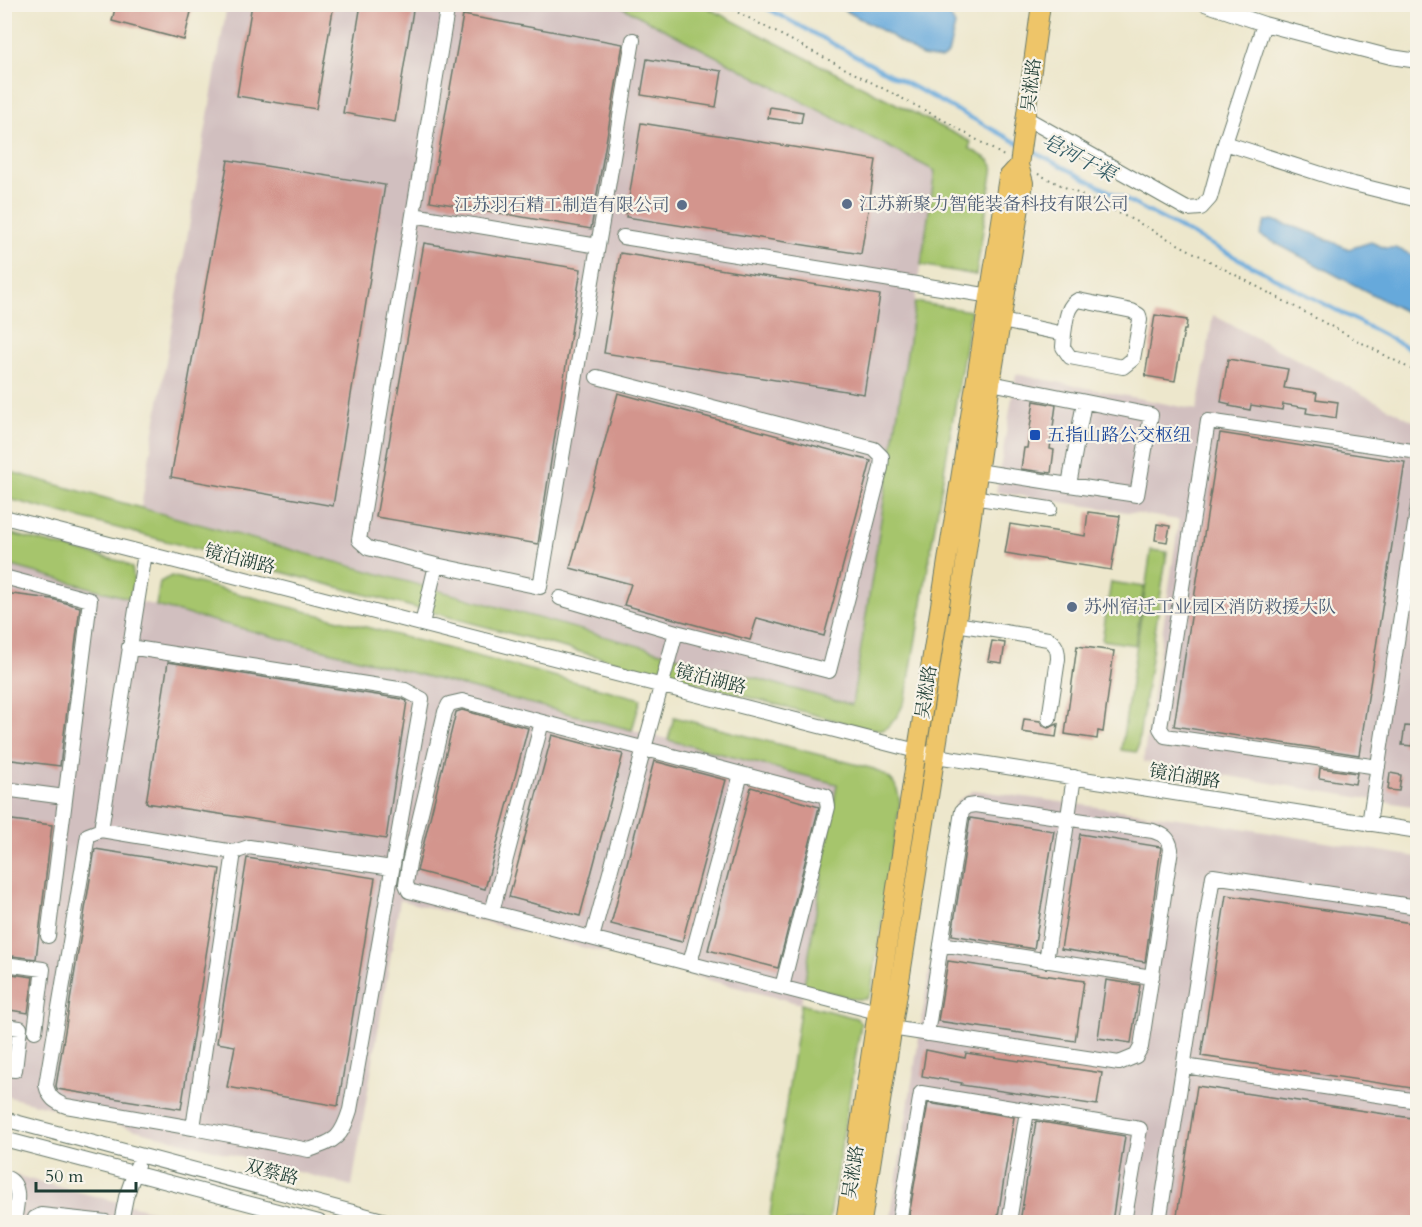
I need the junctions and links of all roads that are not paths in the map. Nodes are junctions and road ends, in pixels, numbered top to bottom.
1 (448, 4) edge
2 (1041, 4) edge
3 (1205, 4) edge
4 (1264, 24) junction
5 (633, 39) dead end
6 (1418, 61) edge
7 (1026, 118) junction
8 (1225, 143) junction
9 (1418, 200) edge
10 (413, 215) junction
11 (623, 237) dead end
12 (598, 246) junction
13 (997, 297) junction
14 (1002, 321) junction
15 (1064, 334) junction
16 (597, 377) dead end
17 (991, 383) junction
18 (1084, 402) junction
19 (1418, 454) edge
20 (978, 471) junction
21 (1069, 485) junction
22 (966, 496) junction
23 (1418, 505) edge
24 (1050, 509) dead end
25 (4, 517) edge
26 (145, 553) junction
27 (436, 565) junction
28 (4, 577) edge
29 (560, 598) dead end
30 (423, 624) junction
31 (956, 624) junction
32 (676, 632) junction
33 (129, 647) junction
34 (662, 685) junction
35 (1049, 719) dead end
36 (542, 722) junction
37 (644, 749) junction
38 (917, 750) junction
39 (936, 756) junction
40 (1378, 767) junction
41 (741, 774) junction
42 (1074, 777) junction
43 (4, 789) edge
44 (65, 797) junction
45 (1068, 818) junction
46 (1369, 824) junction
47 (101, 830) junction
48 (1418, 831) edge
49 (234, 852) junction
50 (392, 868) junction
51 (1418, 907) edge
52 (492, 912) junction
53 (48, 936) dead end
54 (592, 938) junction
55 (941, 944) junction
56 (1046, 961) junction
57 (690, 963) junction
58 (4, 964) edge
59 (1152, 976) junction
60 (782, 987) junction
61 (887, 1019) junction
62 (4, 1026) edge
63 (35, 1031) dead end
64 (927, 1034) junction
65 (1184, 1066) junction
66 (4, 1069) edge
67 (1418, 1101) edge
68 (1027, 1110) junction
69 (4, 1119) edge
70 (193, 1128) junction
71 (4, 1139) edge
72 (141, 1156) junction
73 (134, 1173) junction
74 (4, 1177) edge
75 (14, 1222) edge
76 (35, 1222) edge
77 (106, 1222) edge
78 (121, 1222) edge
79 (319, 1222) edge
80 (390, 1222) edge
81 (845, 1222) edge
82 (862, 1222) edge
83 (899, 1222) edge
84 (1008, 1222) edge
85 (1124, 1222) edge
86 (1159, 1222) edge

1 - 10 street
2 - 7 main road, 吴淞路
3 - 4 street
4 - 6 street
4 - 8 street
5 - 12 street
7 - 8 street
7 - 13 main road, 吴淞路
8 - 9 street
10 - 12 street
10 - 27 street
11 - 13 street
12 - 27 street
13 - 14 main road, 吴淞路
13 - 22 main road, 吴淞路
14 - 15 street
14 - 17 main road, 吴淞路
15 - 15 street
16 - 32 street
17 - 18 street
17 - 20 main road, 吴淞路
18 - 21 street
18 - 21 street
19 - 40 street
20 - 21 street
20 - 22 main road, 吴淞路
22 - 24 street
22 - 31 main road, 吴淞路
22 - 38 main road, 吴淞路
23 - 40 street
25 - 26 street, 镜泊湖路
26 - 30 street, 镜泊湖路
26 - 33 street
27 - 30 street
28 - 44 street
29 - 32 street
30 - 34 street, 镜泊湖路
31 - 35 street
31 - 39 main road, 吴淞路
32 - 34 street
33 - 47 street
33 - 50 street
34 - 37 street
34 - 38 street, 镜泊湖路
36 - 37 street
36 - 52 street
36 - 52 street
37 - 41 street
37 - 54 street
38 - 39 street, 镜泊湖路
38 - 61 main road, 吴淞路
39 - 42 street, 镜泊湖路
39 - 61 main road, 吴淞路
40 - 46 street
41 - 57 street
41 - 60 street
42 - 45 street
42 - 46 street, 镜泊湖路
43 - 44 street
44 - 53 street
45 - 55 street
45 - 56 street
45 - 59 street
46 - 48 street, 镜泊湖路
47 - 49 street
47 - 70 street
49 - 50 street
49 - 70 street
50 - 70 street
51 - 65 street
52 - 54 street
54 - 57 street
55 - 56 street
55 - 64 street
56 - 59 street
57 - 60 street
58 - 63 street
59 - 64 street
60 - 61 street
61 - 64 street
61 - 81 main road, 吴淞路
61 - 82 main road, 吴淞路
62 - 66 street
65 - 67 street
65 - 86 street
68 - 83 street
68 - 84 street
68 - 85 street
69 - 72 street, 双蔡路
71 - 73 street, 双蔡路
72 - 73 street
72 - 80 street, 双蔡路
73 - 78 street
73 - 79 street, 双蔡路
74 - 75 street
76 - 77 street

